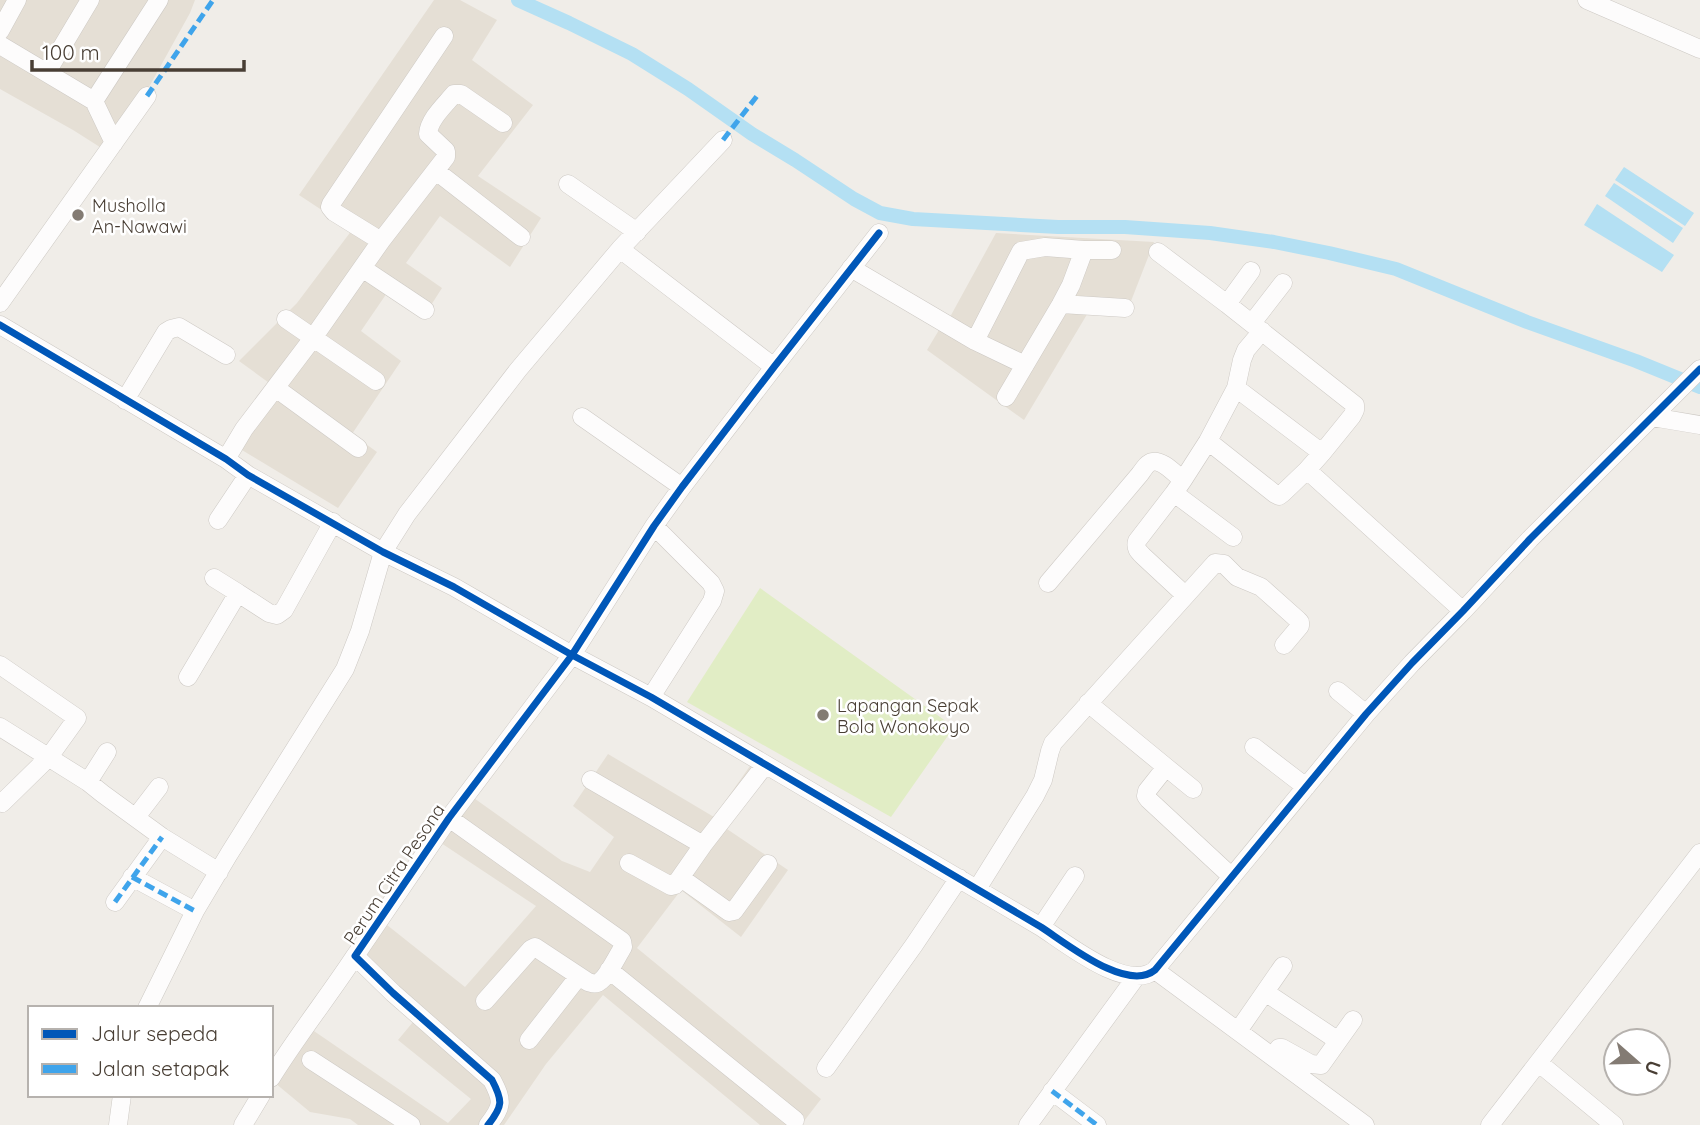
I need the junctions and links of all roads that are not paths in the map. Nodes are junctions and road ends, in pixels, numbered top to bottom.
1 (17, 0) edge
2 (90, 0) edge
3 (159, 0) edge
4 (1587, 0) edge
5 (0, 31) edge
6 (444, 36) dead end
7 (0, 45) edge
8 (1700, 49) edge
9 (47, 72) junction
10 (147, 96) dead end
11 (94, 101) junction
12 (503, 123) dead end
13 (723, 140) dead end
14 (114, 143) junction
15 (436, 171) junction
16 (569, 184) dead end
17 (637, 232) junction
18 (879, 233) dead end
19 (521, 237) dead end
20 (381, 241) junction
21 (620, 248) junction
22 (1084, 250) junction
23 (1112, 250) dead end
24 (1158, 252) dead end
25 (362, 268) junction
26 (851, 268) junction
27 (1251, 271) dead end
28 (1283, 283) dead end
29 (0, 303) edge
30 (1061, 304) junction
31 (1227, 304) junction
32 (1125, 308) dead end
33 (425, 310) dead end
34 (286, 319) dead end
35 (0, 325) edge
36 (1257, 327) junction
37 (313, 338) junction
38 (975, 341) junction
39 (226, 355) dead end
40 (1025, 365) junction
41 (774, 367) junction
42 (1696, 374) edge
43 (376, 381) dead end
44 (276, 388) junction
45 (1236, 388) junction
46 (1006, 397) dead end
47 (125, 400) junction
48 (1657, 412) junction
49 (582, 416) dead end
50 (1700, 425) edge
51 (1208, 441) junction
52 (358, 448) dead end
53 (1322, 453) junction
54 (226, 459) junction
55 (1307, 470) junction
56 (248, 475) junction
57 (682, 487) junction
58 (1178, 487) junction
59 (218, 520) dead end
60 (333, 522) junction
61 (654, 526) junction
62 (1233, 537) dead end
63 (383, 552) junction
64 (214, 578) dead end
65 (1048, 583) dead end
66 (1188, 592) junction
67 (238, 593) junction
68 (1463, 611) junction
69 (1284, 645) dead end
70 (572, 655) junction
71 (0, 665) edge
72 (188, 677) dead end
73 (1338, 691) dead end
74 (651, 697) junction
75 (1088, 703) junction
76 (1366, 713) junction
77 (0, 727) edge
78 (1254, 747) dead end
79 (107, 752) dead end
80 (49, 757) junction
81 (765, 765) junction
82 (1166, 767) junction
83 (591, 780) dead end
84 (88, 782) junction
85 (159, 787) dead end
86 (1306, 787) junction
87 (1193, 789) dead end
88 (1, 803) edge
89 (136, 817) junction
90 (449, 818) junction
91 (162, 837) junction
92 (703, 845) junction
93 (1699, 857) edge
94 (629, 863) dead end
95 (768, 864) dead end
96 (219, 872) junction
97 (1075, 876) dead end
98 (132, 877) junction
99 (1232, 877) junction
100 (681, 878) junction
101 (959, 878) junction
102 (977, 889) junction
103 (115, 902) dead end
104 (195, 911) junction
105 (1041, 927) junction
106 (355, 956) junction
107 (1283, 966) dead end
108 (608, 970) junction
109 (1155, 970) junction
110 (579, 976) junction
111 (1136, 977) junction
112 (1265, 992) junction
113 (485, 1001) dead end
114 (148, 1006) edge
115 (1353, 1020) dead end
116 (1238, 1031) junction
117 (529, 1040) dead end
118 (1337, 1040) junction
119 (1273, 1056) junction
120 (311, 1060) dead end
121 (1539, 1063) junction
122 (826, 1068) dead end
123 (273, 1074) edge
124 (1052, 1091) junction
125 (122, 1097) edge
126 (260, 1097) edge
127 (795, 1120) dead end
128 (1492, 1124) edge
129 (118, 1125) edge
130 (243, 1125) edge
131 (411, 1125) edge
132 (488, 1125) edge
133 (1028, 1125) edge
134 (1097, 1125) edge
135 (1365, 1125) edge
136 (1614, 1125) edge

1 - 5 street
2 - 9 street
3 - 11 street
4 - 8 street
6 - 20 street
7 - 9 street
9 - 11 street
10 - 14 street
11 - 14 street
12 - 15 street
13 - 17 street
14 - 29 street
15 - 19 street
15 - 20 street
16 - 17 street
17 - 21 street
18 - 26 street, Perum Citra Pesona
20 - 25 street
21 - 41 street
21 - 63 street
22 - 23 street
22 - 30 street
22 - 38 street
24 - 31 street
25 - 33 street
25 - 37 street
26 - 38 street
26 - 41 street, Perum Citra Pesona
27 - 31 street
28 - 36 street
30 - 32 street
30 - 40 street
31 - 36 street
34 - 37 street
35 - 47 street
36 - 45 street
36 - 53 street
37 - 43 street
37 - 44 street
38 - 40 street
39 - 47 street
40 - 46 street
41 - 57 street, Perum Citra Pesona
42 - 48 street
44 - 52 street
44 - 54 street
45 - 51 street
45 - 53 street
47 - 54 street
48 - 50 street
48 - 68 street
49 - 57 street
51 - 55 street
51 - 58 street
53 - 55 street
54 - 56 street
55 - 68 street
56 - 59 street
56 - 60 street
57 - 61 street, Perum Citra Pesona
58 - 62 street
58 - 65 street
58 - 66 street
60 - 63 street
60 - 67 street
61 - 70 street, Perum Citra Pesona
61 - 74 street
63 - 70 street
63 - 96 street
64 - 67 street
66 - 69 street
66 - 75 street
67 - 72 street
68 - 76 street
70 - 74 street
70 - 90 street, Perum Citra Pesona
71 - 80 street
73 - 76 street
74 - 81 street
75 - 82 street
75 - 102 street
76 - 86 street
77 - 80 street
78 - 86 street
79 - 84 street
80 - 84 street
80 - 88 street
81 - 92 street
81 - 101 street
82 - 87 street
82 - 99 street
83 - 92 street
84 - 89 street
85 - 89 street
86 - 99 street
89 - 91 street
90 - 106 street, Perum Citra Pesona
90 - 108 street
91 - 96 street
91 - 98 street
92 - 100 street
93 - 121 street
94 - 100 street
95 - 100 street
96 - 104 street
97 - 105 street
98 - 103 street
98 - 104 street
99 - 109 street
101 - 102 street
101 - 122 street
102 - 105 street
104 - 114 street
105 - 111 street
106 - 123 street
106 - 132 street, Perum Citra Pesona
107 - 112 street
108 - 110 street
108 - 127 street
109 - 111 street
109 - 116 street
110 - 113 street
110 - 117 street
111 - 124 street
112 - 116 street
112 - 118 street
115 - 118 street
116 - 119 street
118 - 119 street
119 - 135 street
120 - 131 street
121 - 128 street
121 - 136 street
124 - 133 street
124 - 134 street
125 - 129 street
126 - 130 street

